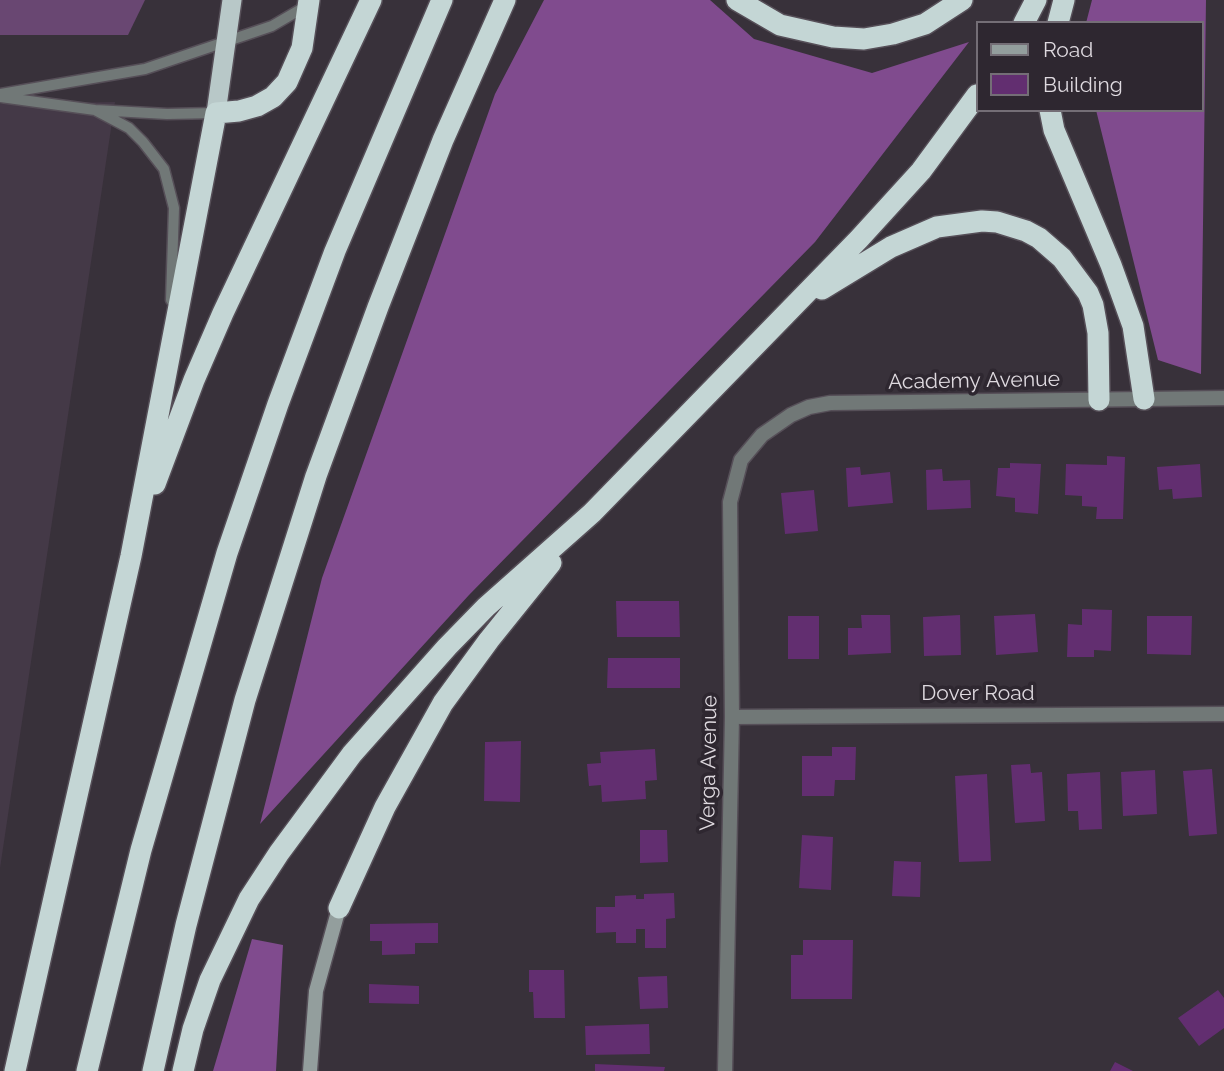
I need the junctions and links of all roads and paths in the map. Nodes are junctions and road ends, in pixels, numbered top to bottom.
1 (232, 0) edge
2 (371, 0) edge
3 (442, 0) edge
4 (505, 0) edge
5 (737, 0) edge
6 (962, 0) edge
7 (1036, 0) edge
8 (1064, 0) edge
9 (311, 1) edge
10 (1025, 21) edge
11 (1059, 21) edge
12 (226, 42) junction
13 (0, 96) edge
14 (976, 96) edge
15 (95, 110) junction
16 (1050, 112) edge
17 (216, 113) junction
18 (797, 305) junction
19 (170, 344) junction
20 (1224, 398) edge
21 (1144, 399) junction
22 (1099, 400) junction
23 (743, 457) joint
24 (592, 513) junction
25 (131, 556) junction
26 (1224, 714) edge
27 (732, 717) junction
28 (339, 908) joint
29 (15, 1071) edge
30 (87, 1071) edge
31 (153, 1071) edge
32 (184, 1071) edge
33 (310, 1071) edge
34 (724, 1071) edge

1 - 12 highway
2 - 25 highway
3 - 30 highway
4 - 31 highway
5 - 6 highway
7 - 10 highway
8 - 11 highway
9 - 12 lane
9 - 17 highway
12 - 13 lane
12 - 17 highway
13 - 15 lane
14 - 18 highway
15 - 17 lane
15 - 19 lane
16 - 21 highway
17 - 19 highway
18 - 22 highway
18 - 24 highway
19 - 25 highway
20 - 21 street, Academy Avenue
21 - 22 street, Academy Avenue
22 - 23 street, Academy Avenue
23 - 27 street, Verga Avenue
24 - 28 highway
24 - 32 highway
25 - 29 highway
26 - 27 street, Dover Road
27 - 34 street, Verga Avenue
28 - 33 main road

